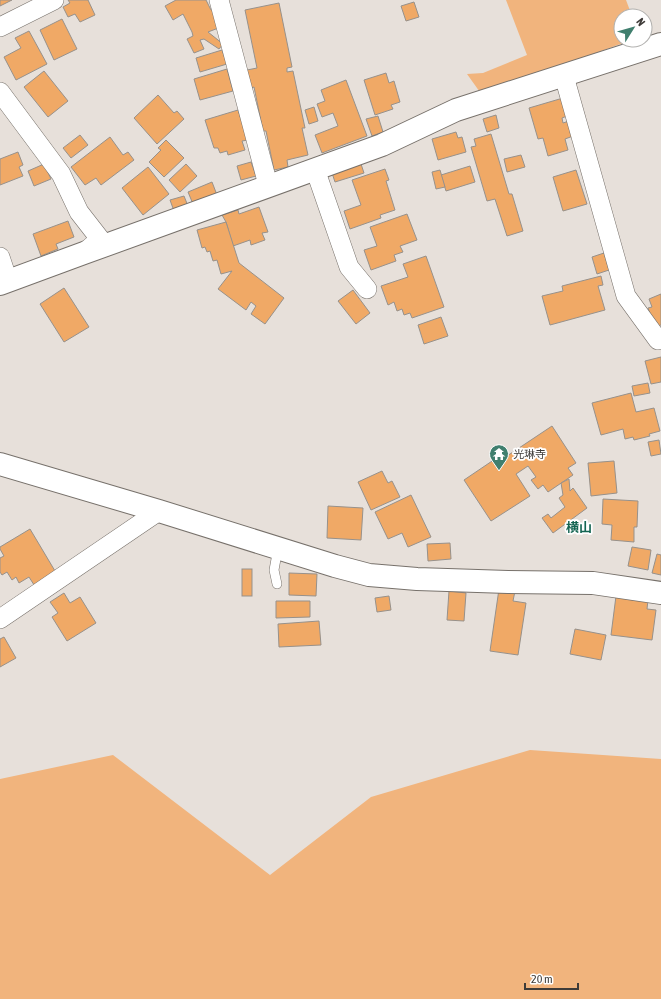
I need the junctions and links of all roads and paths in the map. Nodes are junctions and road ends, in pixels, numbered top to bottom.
1 (54, 0) edge
2 (219, 0) edge
3 (0, 27) edge
4 (661, 44) edge
5 (564, 76) junction
6 (0, 92) edge
7 (315, 169) junction
8 (268, 185) junction
9 (84, 253) junction
10 (0, 257) edge
11 (4, 283) edge
12 (367, 289) dead end
13 (658, 340) dead end
14 (0, 464) edge
15 (159, 511) junction
16 (278, 548) junction
17 (277, 584) dead end
18 (661, 593) edge
19 (0, 619) edge

1 - 3 street
2 - 8 street
4 - 5 street
5 - 7 street
5 - 13 street
6 - 9 street
7 - 8 street
7 - 12 street
8 - 9 street
9 - 11 street
10 - 11 street
14 - 15 street
15 - 16 street
15 - 19 street
16 - 17 lane
16 - 18 street

